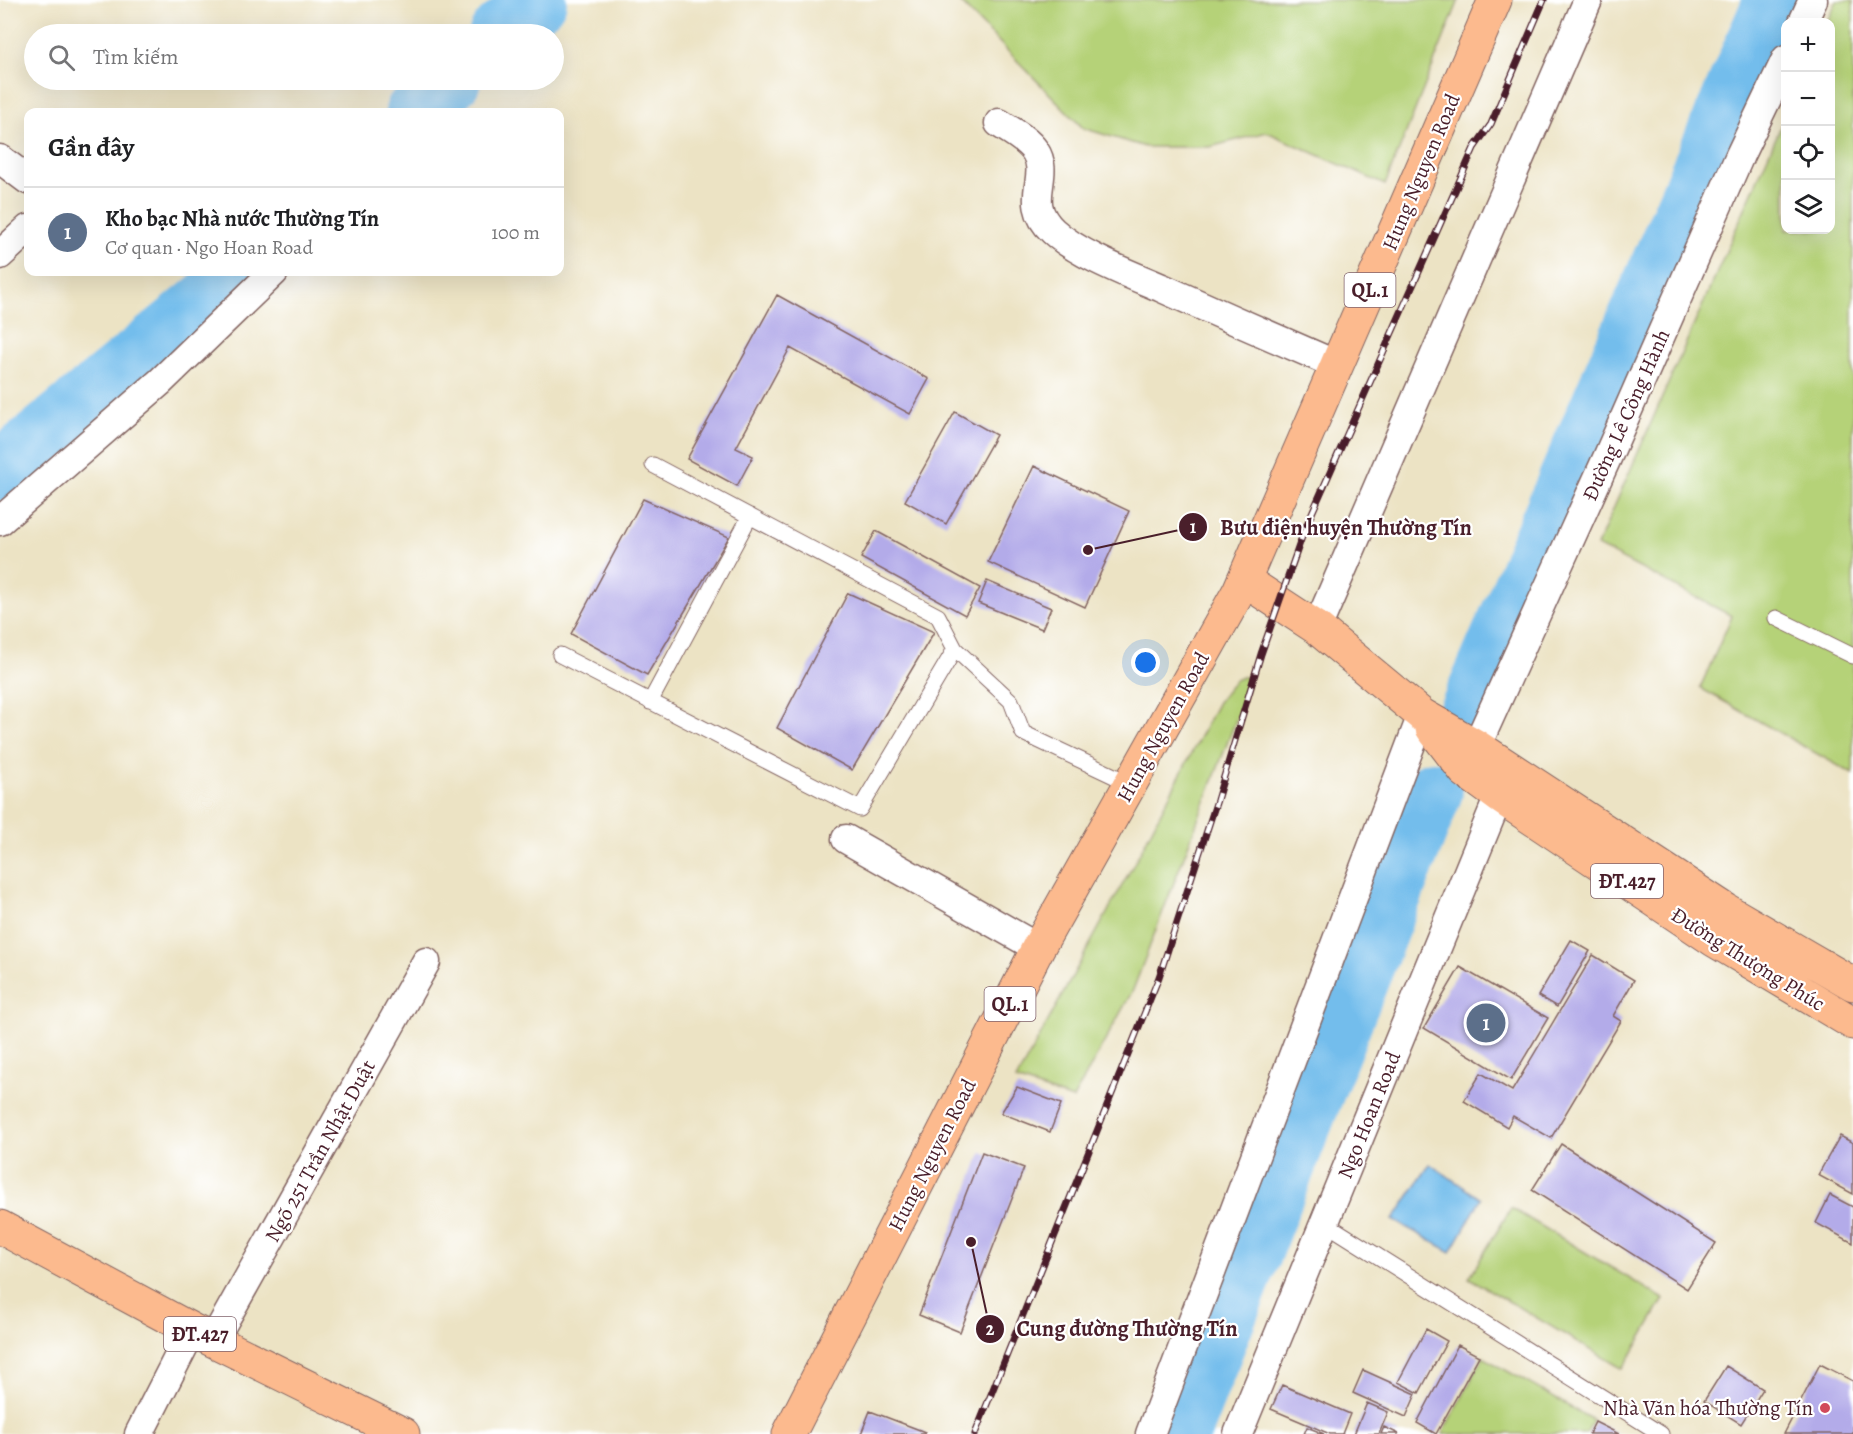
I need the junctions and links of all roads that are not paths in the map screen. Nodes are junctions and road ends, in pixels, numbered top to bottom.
1 (1496, 0) edge
2 (1588, 0) edge
3 (1813, 0) edge
4 (1805, 18) edge
5 (1781, 67) edge
6 (999, 123) dead end
7 (0, 159) edge
8 (24, 177) edge
9 (24, 233) edge
10 (0, 255) edge
11 (270, 276) edge
12 (1337, 365) junction
13 (653, 465) dead end
14 (750, 516) junction
15 (0, 521) edge
16 (1244, 580) junction
17 (1776, 618) dead end
18 (1317, 628) junction
19 (955, 649) junction
20 (560, 656) dead end
21 (1853, 656) edge
22 (650, 702) junction
23 (1422, 715) junction
24 (1471, 758) junction
25 (1131, 784) junction
26 (1499, 796) junction
27 (846, 839) dead end
28 (1038, 948) junction
29 (426, 962) dead end
30 (1853, 984) edge
31 (1853, 1023) edge
32 (1324, 1223) junction
33 (0, 1227) edge
34 (203, 1336) junction
35 (139, 1434) edge
36 (403, 1434) edge
37 (789, 1434) edge
38 (1150, 1434) edge
39 (1238, 1434) edge
40 (1662, 1434) edge

1 - 12 main road, Hung Nguyen Road / QL.1
2 - 18 street
3 - 4 street
5 - 24 street, Đường Lê Công Hành
6 - 12 street
7 - 8 street
9 - 10 street
11 - 15 street
12 - 16 main road, Hung Nguyen Road / QL.1
13 - 14 lane
14 - 19 lane
14 - 22 lane
16 - 18 main road, Đường Thượng Phúc / ĐT.427
16 - 25 main road, Hung Nguyen Road / QL.1
17 - 21 lane
18 - 23 main road, Đường Thượng Phúc / ĐT.427
19 - 22 lane
19 - 25 lane
20 - 22 lane
23 - 24 main road, Đường Thượng Phúc / ĐT.427
23 - 38 street
24 - 26 main road, Đường Thượng Phúc / ĐT.427
24 - 30 main road, Đường Thượng Phúc / ĐT.427
25 - 28 main road, Hung Nguyen Road / QL.1
26 - 31 main road, Đường Thượng Phúc / ĐT.427
26 - 32 street, Ngo Hoan Road
27 - 28 street
28 - 37 main road, Hung Nguyen Road / QL.1
29 - 34 street, Ngõ 251 Trần Nhật Duật
32 - 39 street, Ngo Hoan Road
32 - 40 lane
33 - 34 main road, ĐT.427
34 - 35 street, Ngõ 251 Trần Nhật Duật
34 - 36 main road, ĐT.427

